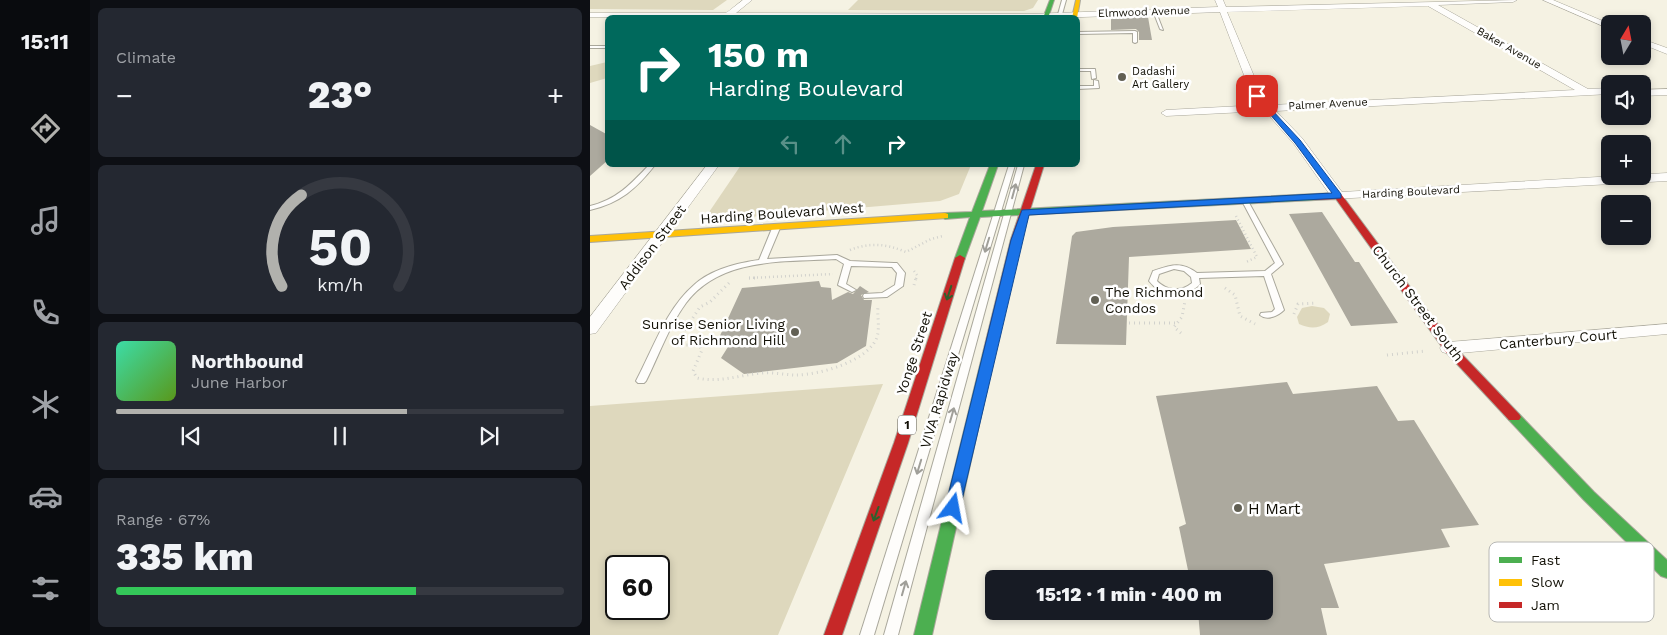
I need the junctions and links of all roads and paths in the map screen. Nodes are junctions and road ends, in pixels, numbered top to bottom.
1 (748, 0) edge
2 (1052, 0) edge
3 (1064, 0) edge
4 (1078, 0) edge
5 (1218, 0) edge
6 (1513, 0) edge
7 (1547, 0) edge
8 (1427, 2) edge
9 (1222, 10) junction
10 (1154, 12) junction
11 (590, 15) edge
12 (605, 15) edge
13 (729, 15) edge
14 (1046, 15) edge
15 (1059, 15) edge
16 (1074, 15) edge
17 (1080, 16) edge
18 (1601, 23) edge
19 (1162, 29) dead end
20 (1080, 33) edge
21 (1135, 42) dead end
22 (1651, 44) edge
23 (590, 47) edge
24 (605, 47) edge
25 (1667, 51) edge
26 (1080, 70) edge
27 (1080, 88) edge
28 (1667, 88) edge
29 (1651, 89) edge
30 (1601, 92) edge
31 (1667, 92) edge
32 (1651, 93) edge
33 (1590, 94) junction
34 (1601, 95) edge
35 (1268, 108) junction
36 (1166, 113) dead end
37 (650, 167) edge
38 (712, 167) edge
39 (993, 167) edge
40 (1012, 167) edge
41 (1020, 167) edge
42 (1039, 167) edge
43 (1667, 177) edge
44 (1338, 196) junction
45 (1245, 201) junction
46 (590, 208) edge
47 (1232, 209) dead end
48 (1025, 212) junction
49 (1003, 213) junction
50 (976, 214) junction
51 (776, 228) junction
52 (661, 236) junction
53 (943, 236) dead end
54 (590, 239) edge
55 (906, 252) junction
56 (837, 257) junction
57 (762, 261) junction
58 (905, 261) dead end
59 (848, 263) junction
60 (910, 266) dead end
61 (1244, 266) dead end
62 (820, 273) junction
63 (1267, 273) junction
64 (1195, 276) junction
65 (739, 278) dead end
66 (732, 282) dead end
67 (842, 285) junction
68 (910, 289) dead end
69 (852, 290) dead end
70 (867, 296) dead end
71 (1185, 299) dead end
72 (879, 302) dead end
73 (1264, 315) dead end
74 (1128, 323) dead end
75 (1174, 325) junction
76 (590, 329) edge
77 (1667, 329) edge
78 (1181, 333) dead end
79 (1449, 348) junction
80 (1429, 350) dead end
81 (1387, 355) dead end
82 (641, 381) dead end
83 (1640, 542) edge
84 (833, 635) edge
85 (867, 635) edge
86 (891, 635) edge
87 (923, 635) edge

1 - 13 street
2 - 14 main road
3 - 15 lane
4 - 16 main road
5 - 9 street, Church Street South
6 - 8 street, Elmwood Avenue
7 - 18 street
8 - 9 street, Elmwood Avenue
8 - 33 street, Baker Avenue
9 - 10 street, Elmwood Avenue
9 - 35 street, Church Street South
10 - 17 street, Elmwood Avenue
10 - 19 lane
11 - 12 street, Elmwood Avenue
20 - 21 lane
22 - 25 street
23 - 24 lane
26 - 27 lane
28 - 29 street
30 - 33 street, Palmer Avenue
31 - 32 street
33 - 34 street, Palmer Avenue
33 - 35 street, Palmer Avenue
35 - 36 street, Palmer Avenue
35 - 44 street, Church Street South
37 - 46 lane
38 - 52 street, Addison Street
39 - 50 main road, Yonge Street / 1
40 - 49 lane, VIVA Rapidway
49 -> 41 lane, VIVA Rapidway
42 - 48 main road
43 - 44 street, Harding Boulevard
44 - 45 main road, Harding Boulevard
44 - 79 main road, Church Street South
45 - 48 main road, Harding Boulevard
45 - 63 lane
47 - 61 path
48 - 49 main road, Harding Boulevard
48 - 87 main road
49 - 50 main road, Harding Boulevard
49 -> 85 lane, VIVA Rapidway
86 -> 49 lane, VIVA Rapidway
50 - 51 main road, Harding Boulevard West
50 -> 84 main road, Yonge Street / 1
51 - 52 main road, Harding Boulevard West
51 - 57 lane
52 - 54 main road, Harding Boulevard West
52 - 76 street, Addison Street
53 - 55 path
55 - 56 path
55 - 58 path
56 - 57 lane
56 - 59 lane
56 - 62 path
57 - 82 lane
59 - 67 lane
59 - 70 lane
60 - 68 path
62 - 65 path
62 - 67 path
63 - 64 lane
63 - 73 lane
64 - 64 lane
66 - 72 path
67 - 69 lane
71 - 75 path
74 - 75 path
75 - 78 path
77 - 79 street, Canterbury Court
79 - 83 main road, Church Street South
80 - 81 path

